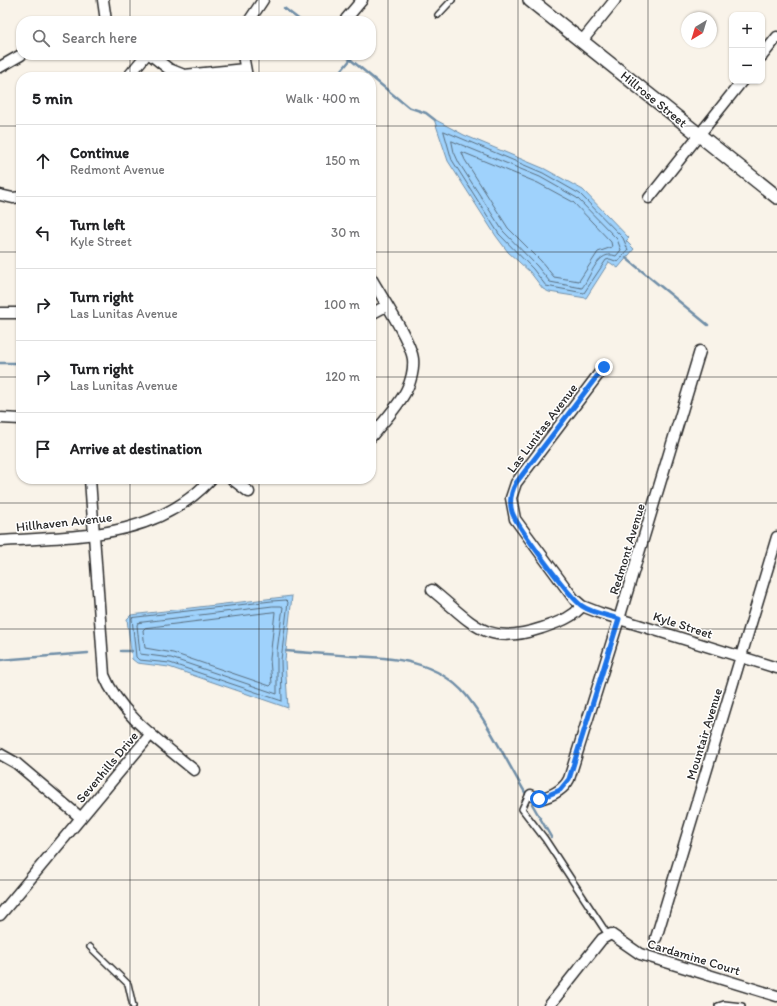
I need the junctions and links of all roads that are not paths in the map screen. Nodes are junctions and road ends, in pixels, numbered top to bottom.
1 (103, 0) edge
2 (263, 0) edge
3 (362, 0) edge
4 (452, 0) edge
5 (530, 0) edge
6 (615, 0) edge
7 (438, 15) dead end
8 (105, 16) edge
9 (252, 16) edge
10 (349, 16) edge
11 (777, 37) edge
12 (582, 41) junction
13 (765, 52) edge
14 (16, 58) edge
15 (142, 60) edge
16 (157, 60) edge
17 (244, 60) edge
18 (0, 67) edge
19 (132, 72) edge
20 (176, 72) edge
21 (246, 72) edge
22 (740, 84) edge
23 (699, 135) junction
24 (0, 195) edge
25 (16, 198) edge
26 (649, 198) dead end
27 (777, 198) edge
28 (376, 287) edge
29 (386, 306) junction
30 (376, 311) edge
31 (0, 313) edge
32 (16, 313) edge
33 (700, 351) dead end
34 (604, 367) dead end
35 (0, 418) edge
36 (16, 419) edge
37 (376, 430) edge
38 (90, 484) edge
39 (206, 484) edge
40 (239, 484) edge
41 (249, 492) dead end
42 (94, 535) junction
43 (777, 537) edge
44 (0, 541) edge
45 (432, 590) dead end
46 (582, 606) junction
47 (619, 619) junction
48 (741, 657) junction
49 (777, 668) edge
50 (151, 734) junction
51 (0, 754) edge
52 (194, 770) dead end
53 (531, 795) joint
54 (81, 818) junction
55 (0, 915) edge
56 (608, 935) junction
57 (656, 938) dead end
58 (90, 947) dead end
59 (777, 996) edge
60 (133, 1006) edge
61 (549, 1006) edge
62 (718, 1006) edge
63 (742, 1006) edge

1 - 8 street
2 - 9 street
3 - 10 street
4 - 7 lane
5 - 12 street, Hillrose Street
6 - 12 street
11 - 13 street
12 - 23 street, Hillrose Street
14 - 18 street
15 - 19 street
16 - 20 street
17 - 21 street
22 - 23 street
23 - 26 street
23 - 27 street, Hillrose Street
24 - 25 street
28 - 29 street
29 - 30 street
29 - 37 street
31 - 32 street
33 - 47 street, Redmont Avenue
34 - 46 street, Las Lunitas Avenue
35 - 36 street
38 - 42 street, Sevenhills Drive
39 - 42 street, Hillhaven Avenue
40 - 41 street
42 - 44 street, Hillhaven Avenue
42 - 50 street, Sevenhills Drive
43 - 48 street, Mountair Avenue
45 - 46 street
46 - 47 street, Kyle Street
47 - 48 street, Kyle Street
47 - 53 street, Redmont Avenue
48 - 49 street, Kyle Street
48 - 57 street, Mountair Avenue
50 - 52 street
50 - 54 street, Sevenhills Drive
51 - 54 street
53 - 56 lane
54 - 55 street, Sevenhills Drive
56 - 59 street, Cardamine Court
56 - 61 street
58 - 60 lane
62 - 63 lane

